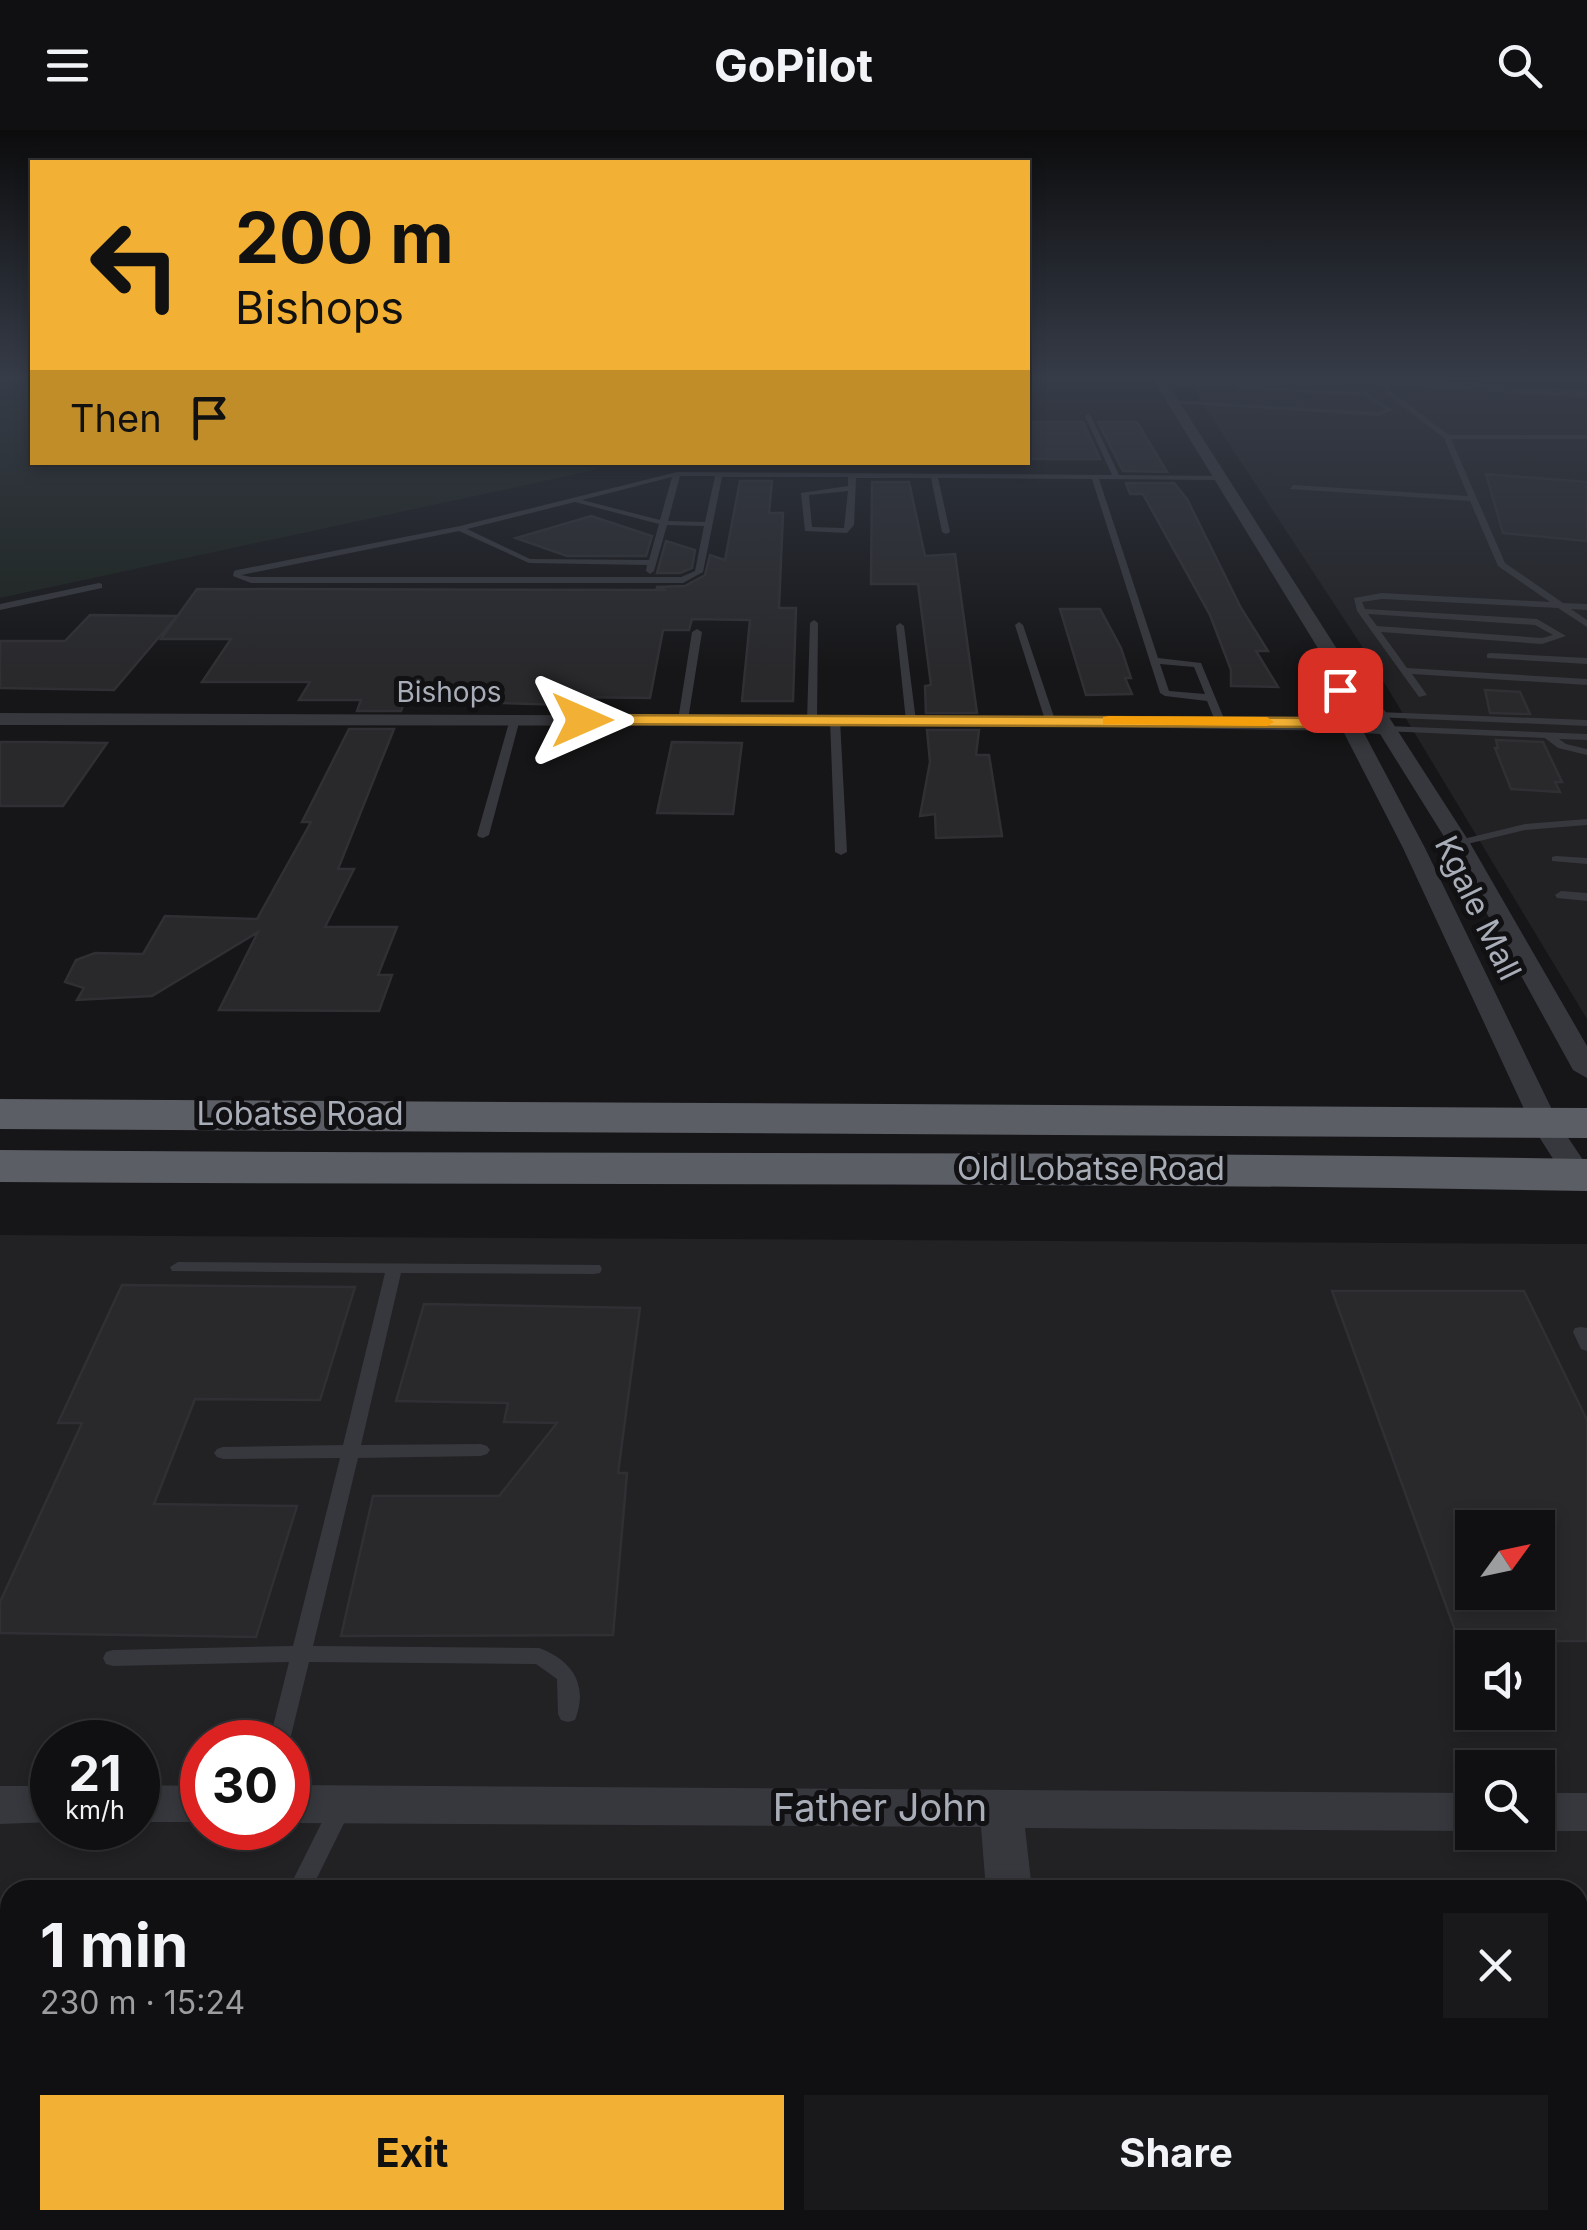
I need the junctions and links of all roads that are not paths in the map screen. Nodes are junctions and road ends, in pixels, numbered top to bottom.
1 (677, 474) junction
2 (719, 474) junction
3 (1007, 474) edge
4 (1115, 474) edge
5 (1221, 474) edge
6 (1463, 474) edge
7 (828, 476) joint
8 (852, 476) junction
9 (904, 477) joint
10 (934, 477) junction
11 (1008, 477) junction
12 (1096, 478) junction
13 (1117, 478) junction
14 (1224, 478) junction
15 (851, 488) junction
16 (1293, 488) dead end
17 (1473, 499) junction
18 (574, 500) junction
19 (663, 523) junction
20 (709, 524) junction
21 (460, 528) junction
22 (946, 532) dead end
23 (530, 562) junction
24 (652, 563) junction
25 (521, 582) junction
26 (647, 582) junction
27 (99, 586) dead end
28 (1560, 605) junction
29 (0, 607) edge
30 (1587, 607) edge
31 (1361, 611) junction
32 (814, 623) dead end
33 (1587, 624) edge
34 (1019, 625) dead end
35 (900, 626) dead end
36 (1374, 629) junction
37 (697, 632) dead end
38 (1561, 638) junction
39 (1490, 656) dead end
40 (1587, 658) edge
41 (1154, 660) junction
42 (1336, 663) junction
43 (1407, 671) junction
44 (1587, 682) edge
45 (1422, 695) dead end
46 (1211, 698) junction
47 (0, 719) edge
48 (515, 720) junction
49 (684, 720) junction
50 (812, 720) junction
51 (834, 720) junction
52 (1050, 720) junction
53 (911, 721) junction
54 (1220, 722) junction
55 (1347, 722) junction
56 (1383, 722) junction
57 (1587, 723) edge
58 (1545, 734) junction
59 (1587, 737) edge
60 (1587, 752) edge
61 (1587, 822) edge
62 (483, 835) dead end
63 (1459, 843) junction
64 (841, 852) dead end
65 (1556, 859) dead end
66 (1587, 862) edge
67 (1560, 895) dead end
68 (1587, 896) edge
69 (1587, 1070) edge
70 (0, 1114) edge
71 (600, 1115) joint
72 (1566, 1123) edge
73 (0, 1166) edge
74 (596, 1171) joint
75 (1582, 1175) edge
76 (178, 1267) dead end
77 (594, 1269) dead end
78 (394, 1270) junction
79 (481, 1450) dead end
80 (352, 1451) junction
81 (223, 1453) dead end
82 (302, 1654) junction
83 (113, 1658) dead end
84 (568, 1714) dead end
85 (286, 1720) edge
86 (30, 1804) edge
87 (310, 1804) edge
88 (342, 1804) junction
89 (0, 1805) edge
90 (1001, 1809) junction
91 (1455, 1812) edge
92 (1555, 1812) edge
93 (1587, 1812) edge
94 (304, 1880) edge
95 (1008, 1880) edge

1 - 2 lane
1 - 18 lane
1 - 19 lane
2 - 7 lane
2 - 20 lane
3 - 11 lane
4 - 13 lane
5 - 14 street, Kgale Mall
6 - 17 lane
7 - 8 lane
8 - 9 lane
8 - 15 lane
9 - 10 lane
10 - 11 lane
10 - 22 lane
11 - 12 lane
12 - 13 lane
12 - 41 lane
13 - 14 lane
14 - 42 street, Kgale Mall
15 - 15 lane
16 - 17 lane
17 - 28 lane
18 - 19 lane
18 - 21 lane
19 - 20 lane
19 - 24 lane
20 - 26 lane
21 - 23 lane
21 - 25 lane
23 - 24 lane
23 - 25 lane
24 - 26 lane
25 - 26 lane
27 - 29 lane
28 - 30 lane
28 - 31 lane
28 - 33 lane
31 - 36 lane
31 - 38 lane
32 - 50 lane
34 - 52 lane
35 - 53 lane
36 - 38 lane
36 - 43 lane
37 - 49 lane
38 - 40 lane
39 - 40 lane
41 - 46 lane
41 - 46 lane
42 - 55 street, Kgale Mall
42 - 56 street, Kgale Mall
43 - 44 lane
43 - 45 lane
46 - 54 lane
47 - 48 street, Bishops
48 - 49 street, Bishops
48 - 62 lane
49 - 50 street, Bishops
50 - 51 street, Bishops
51 - 53 street, Bishops
51 - 64 lane
52 - 53 street, Bishops
52 - 54 street, Bishops
54 - 55 street, Bishops
55 - 56 street, Bishops
55 - 72 street, Kgale Mall
56 - 57 lane
56 - 58 lane
56 - 63 street, Kgale Mall
58 - 59 lane
58 - 60 lane
61 - 63 lane
63 - 69 street, Kgale Mall
65 - 66 lane
67 - 68 lane
70 - 71 highway, Lobatse Road
71 - 72 highway, Old Lobatse Road
72 - 75 street, Kgale Mall
73 - 74 highway, Lobatse Road
74 - 75 highway, Old Lobatse Road
76 - 78 lane
77 - 78 lane
78 - 80 lane
79 - 80 lane
80 - 81 lane
80 - 82 lane
82 - 83 lane
82 - 84 lane
82 - 85 lane
86 - 89 street
87 - 88 street, Father John
88 - 90 street, Father John
88 - 94 lane
90 - 91 street, Father John
90 - 95 street
92 - 93 street

